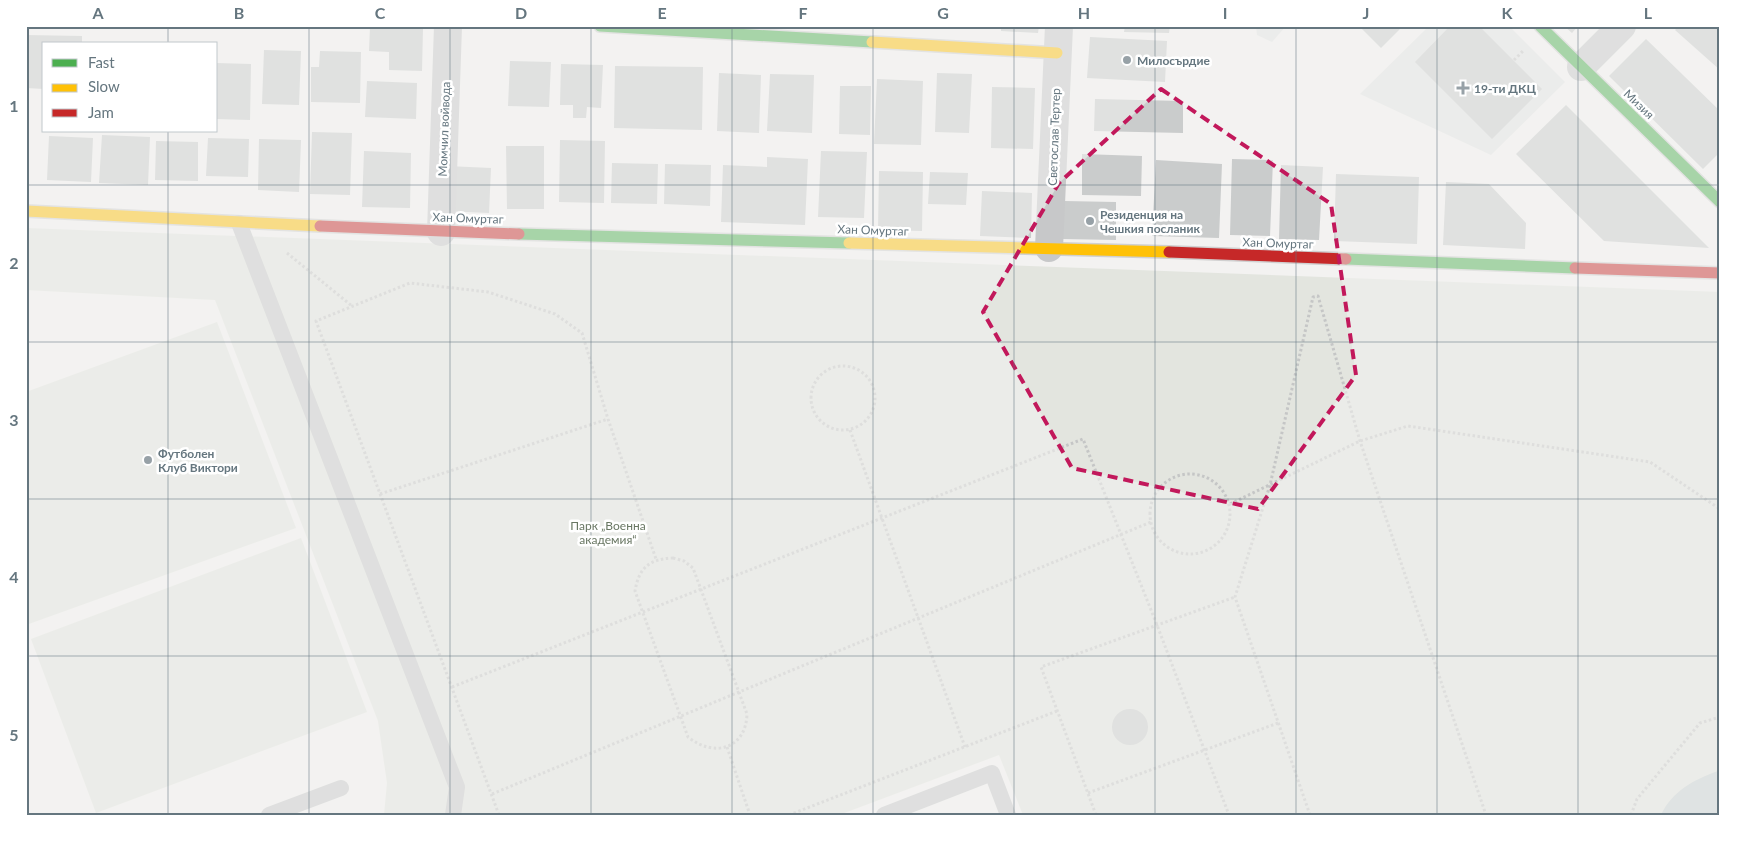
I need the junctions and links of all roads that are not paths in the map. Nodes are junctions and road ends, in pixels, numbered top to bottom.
1 (448, 26) edge
2 (600, 26) edge
3 (1059, 26) edge
4 (1540, 26) edge
5 (1622, 26) edge
6 (1057, 53) junction
7 (1581, 67) junction
8 (1720, 202) edge
9 (26, 211) edge
10 (239, 223) junction
11 (441, 232) junction
12 (1050, 248) junction
13 (1720, 273) edge
14 (341, 788) dead end
15 (269, 815) edge
16 (453, 815) edge
17 (884, 815) edge
18 (1008, 815) edge

1 - 11 street, Момчил войвода
2 - 6 street
3 - 6 street, Светослав Тертер
4 - 7 street, Мизия
5 - 7 street
6 - 12 street, Светослав Тертер
7 - 8 street, Мизия
9 - 10 street, Хан Омуртаг
10 - 11 street, Хан Омуртаг
10 - 16 lane
11 - 12 street, Хан Омуртаг
12 - 13 street, Хан Омуртаг
14 - 15 lane
17 - 18 lane

